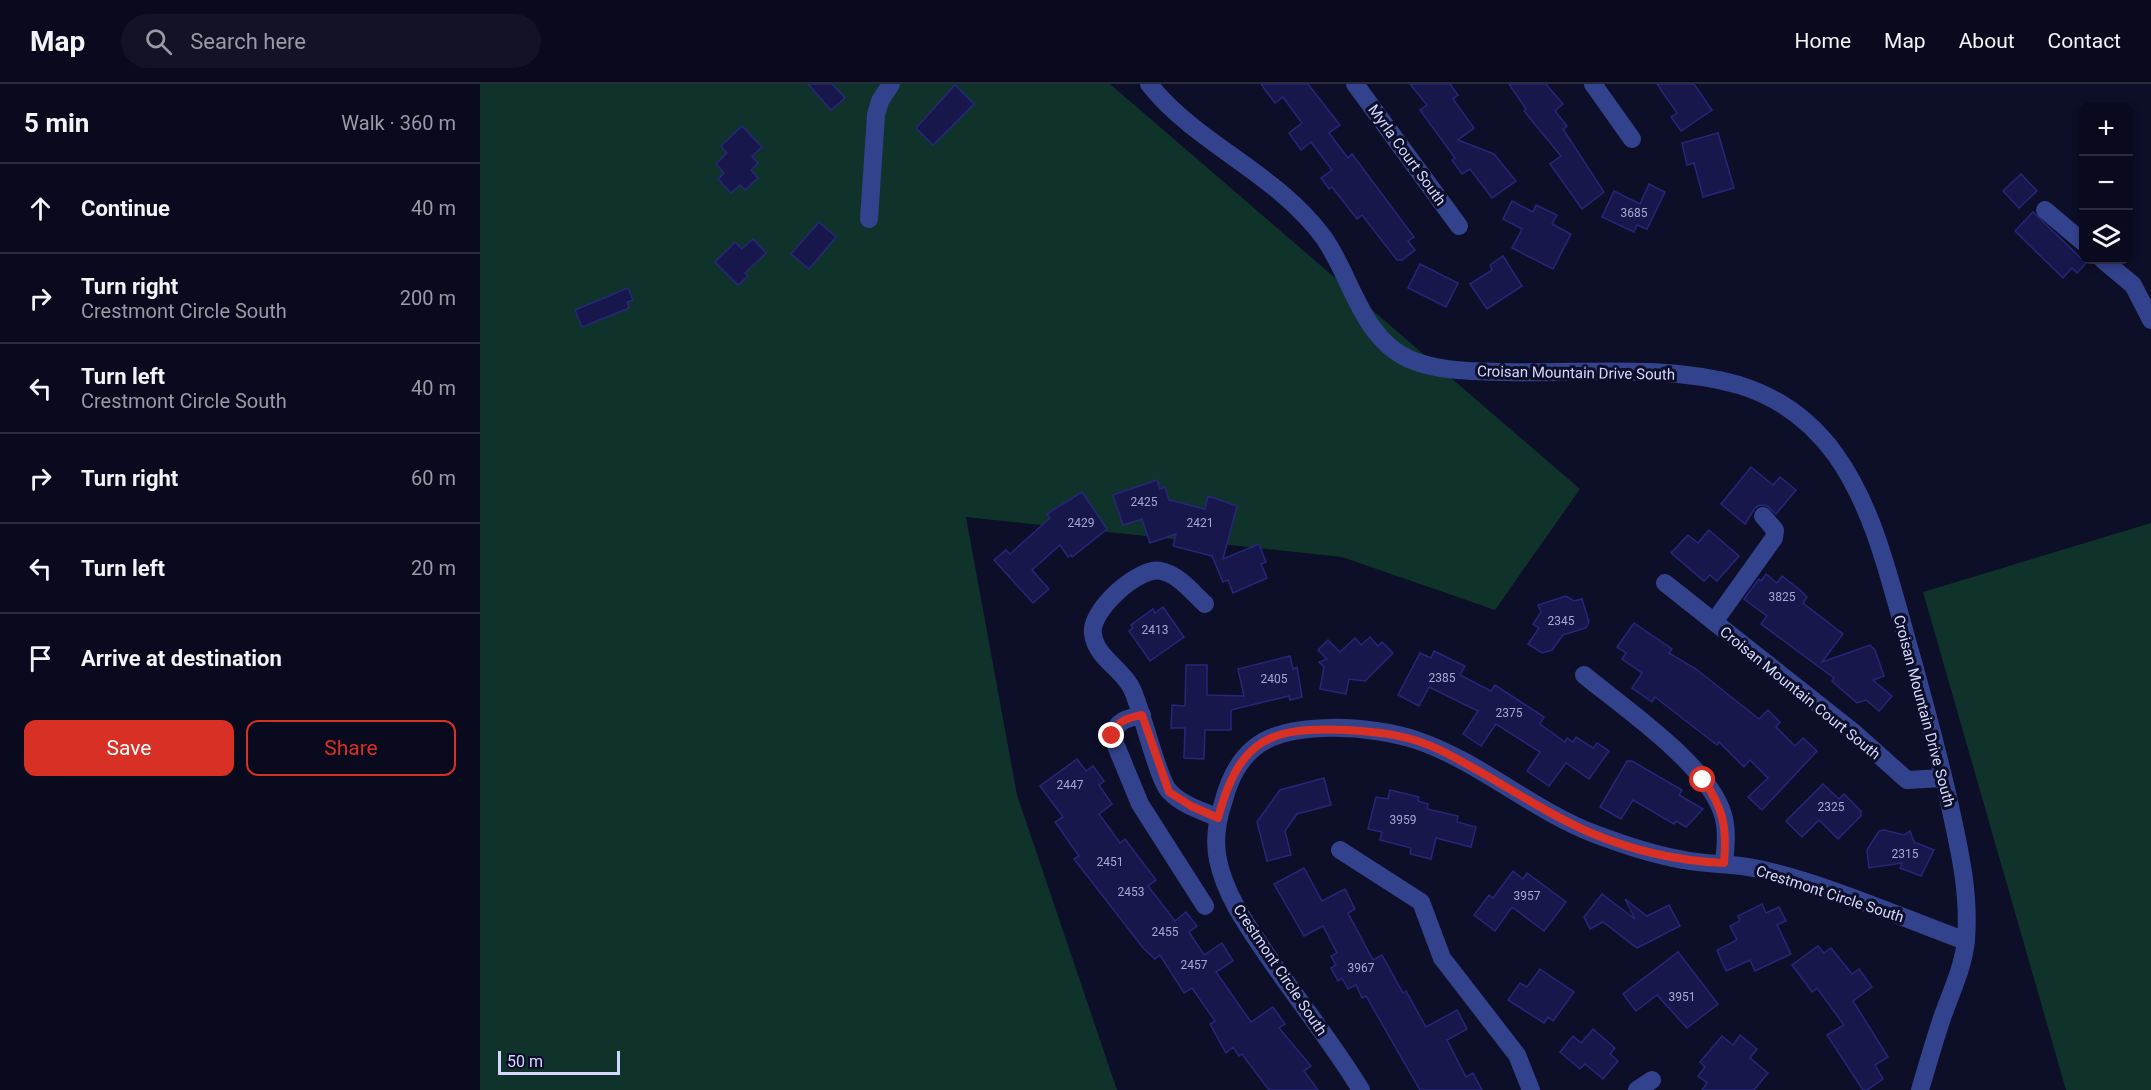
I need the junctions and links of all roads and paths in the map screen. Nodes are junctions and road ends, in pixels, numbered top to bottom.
1 (891, 84) edge
2 (1149, 84) edge
3 (1355, 84) edge
4 (1593, 84) edge
5 (1632, 139) dead end
6 (2045, 210) dead end
7 (869, 219) dead end
8 (1459, 226) dead end
9 (2079, 239) edge
10 (2108, 264) edge
11 (2151, 320) edge
12 (1763, 516) dead end
13 (1665, 583) dead end
14 (1205, 604) dead end
15 (1714, 622) junction
16 (1584, 675) dead end
17 (1142, 715) junction
18 (1943, 778) junction
19 (1218, 818) junction
20 (1340, 850) dead end
21 (1724, 863) junction
22 (1205, 906) dead end
23 (1966, 941) junction
24 (1361, 1090) edge
25 (1531, 1090) edge
26 (1920, 1090) edge

1 - 7 street
2 - 18 street, Croisan Mountain Drive South
3 - 8 street, Myrla Court South
4 - 5 street
6 - 9 street
10 - 11 street
12 - 15 street
13 - 15 street, Croisan Mountain Court South
14 - 17 street
15 - 18 street, Croisan Mountain Court South
16 - 21 street
17 - 19 street
17 - 22 street
18 - 23 street, Croisan Mountain Drive South
19 - 21 street, Crestmont Circle South
19 - 24 street, Crestmont Circle South
20 - 25 street
21 - 23 street, Crestmont Circle South
23 - 26 street, Croisan Mountain Drive South

